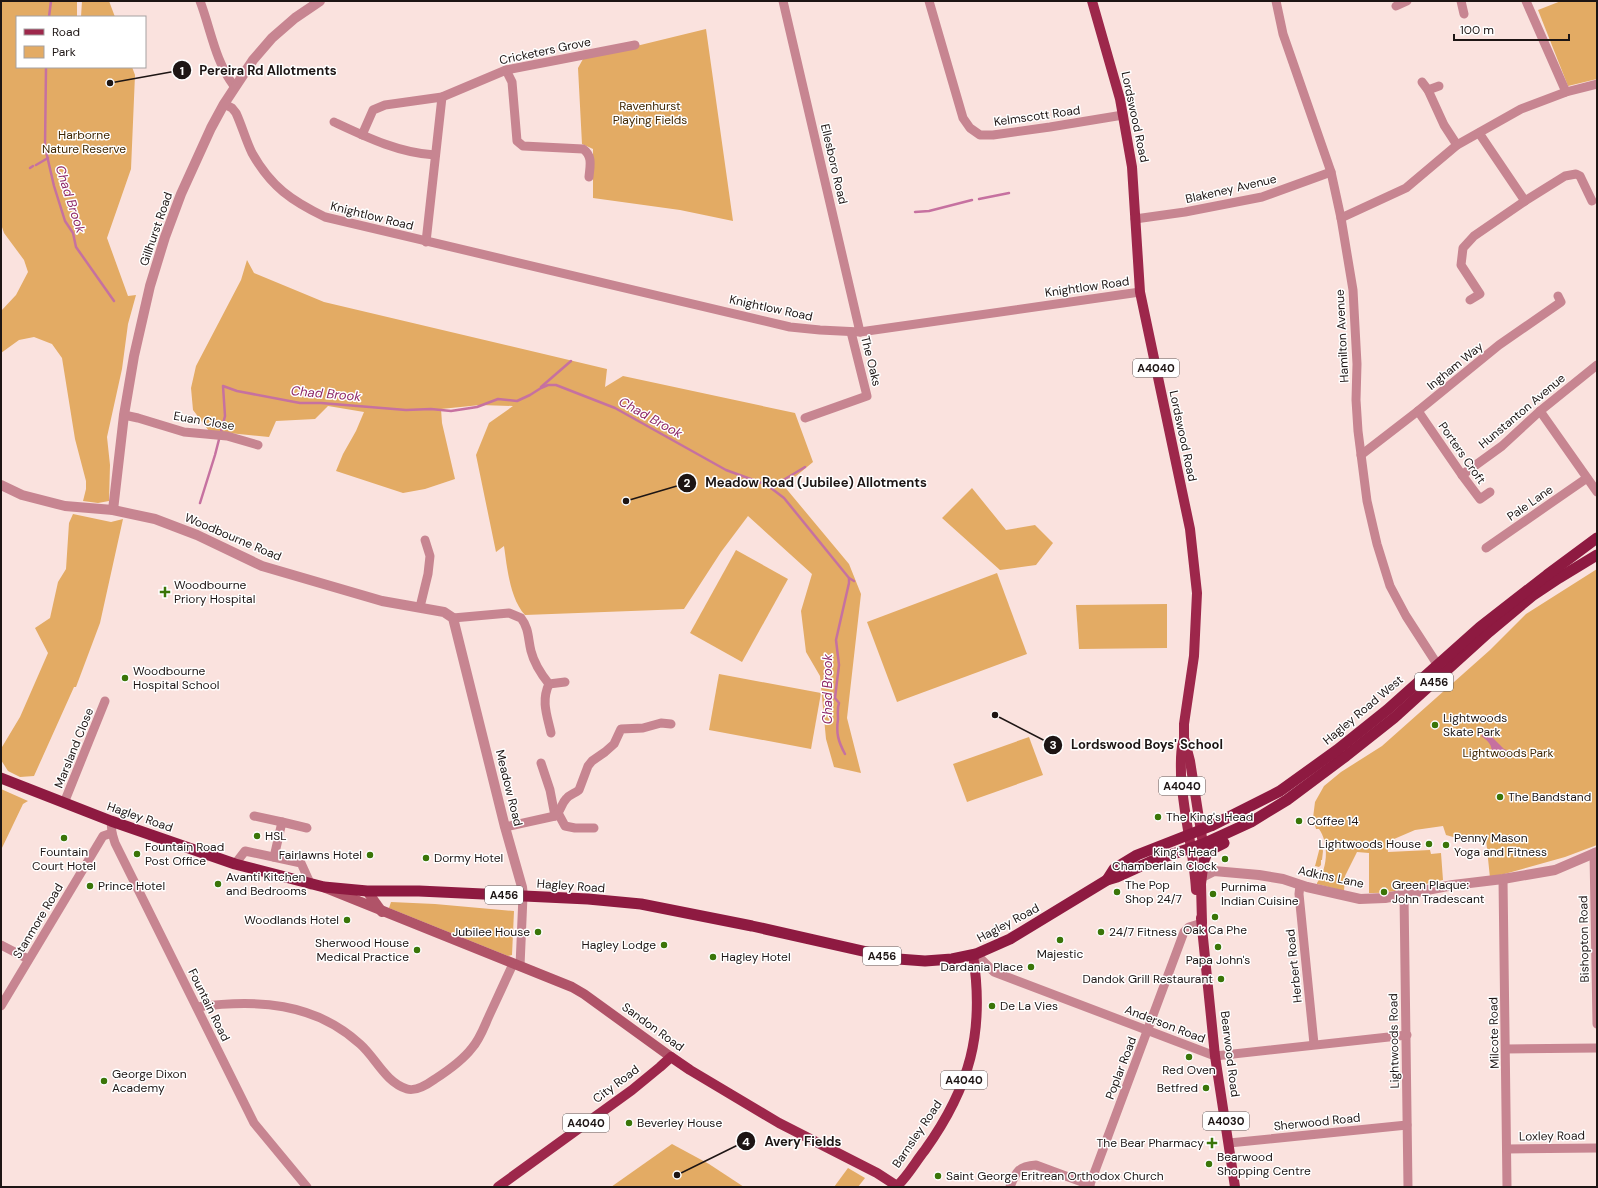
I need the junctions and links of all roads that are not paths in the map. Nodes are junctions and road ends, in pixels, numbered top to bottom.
1 (200, 1) edge
2 (320, 1) edge
3 (783, 1) edge
4 (929, 1) edge
5 (1092, 1) edge
6 (1276, 1) edge
7 (1407, 1) edge
8 (1461, 1) edge
9 (1526, 1) edge
10 (1396, 6) dead end
11 (1464, 14) dead end
12 (635, 45) dead end
13 (506, 70) junction
14 (1422, 82) dead end
15 (1597, 84) edge
16 (234, 86) junction
17 (1439, 86) dead end
18 (1428, 90) junction
19 (1566, 92) junction
20 (442, 97) junction
21 (224, 104) junction
22 (1123, 115) junction
23 (334, 122) dead end
24 (1479, 133) junction
25 (362, 135) junction
26 (1457, 145) junction
27 (435, 155) junction
28 (1331, 172) junction
29 (589, 177) dead end
30 (1525, 201) junction
31 (1592, 201) dead end
32 (1341, 218) junction
33 (1135, 219) junction
34 (426, 242) junction
35 (1140, 292) junction
36 (1558, 296) dead end
37 (1470, 300) dead end
38 (856, 332) junction
39 (1597, 365) edge
40 (1418, 411) junction
41 (1540, 411) junction
42 (124, 416) junction
43 (805, 418) dead end
44 (258, 444) dead end
45 (1361, 454) junction
46 (1462, 475) junction
47 (1587, 478) junction
48 (1, 485) edge
49 (1490, 492) dead end
50 (1597, 492) edge
51 (113, 510) junction
52 (1597, 538) edge
53 (425, 540) dead end
54 (1486, 548) dead end
55 (1597, 555) edge
56 (420, 607) junction
57 (453, 618) junction
58 (1437, 664) junction
59 (1447, 671) junction
60 (565, 682) dead end
61 (549, 684) junction
62 (105, 701) dead end
63 (671, 724) dead end
64 (551, 733) dead end
65 (1184, 738) junction
66 (541, 763) dead end
67 (1, 778) edge
68 (64, 803) junction
69 (557, 814) junction
70 (254, 816) dead end
71 (111, 821) junction
72 (282, 822) junction
73 (1251, 822) junction
74 (505, 827) junction
75 (307, 828) dead end
76 (594, 828) dead end
77 (112, 833) junction
78 (1188, 835) junction
79 (1202, 837) junction
80 (1191, 848) junction
81 (1596, 853) edge
82 (274, 857) junction
83 (1204, 860) junction
84 (235, 864) junction
85 (1202, 877) junction
86 (1503, 879) junction
87 (1107, 880) junction
88 (311, 885) junction
89 (1300, 885) junction
90 (324, 887) junction
91 (367, 891) junction
92 (1404, 895) junction
93 (523, 896) junction
94 (382, 912) junction
95 (1202, 923) junction
96 (1, 945) edge
97 (974, 955) junction
98 (28, 959) junction
99 (516, 965) junction
100 (1, 1006) edge
101 (197, 1007) junction
102 (1597, 1024) edge
103 (1148, 1031) junction
104 (1407, 1034) junction
105 (1314, 1044) junction
106 (1597, 1048) edge
107 (1506, 1049) junction
108 (1215, 1056) junction
109 (671, 1057) junction
110 (1407, 1125) junction
111 (1229, 1143) junction
112 (1597, 1148) edge
113 (1507, 1149) junction
114 (897, 1186) edge
115 (1090, 1186) edge
116 (307, 1187) edge
117 (498, 1187) edge
118 (1010, 1187) edge
119 (1235, 1187) edge
120 (1408, 1187) edge
121 (1507, 1187) edge

1 - 16 street
2 - 16 street, Gillhurst Road
3 - 38 street, Ellesboro Road
4 - 22 street, Kelmscott Road
5 - 22 main road, Lordswood Road / A4040
6 - 28 street, Hamilton Avenue
7 - 10 street
8 - 11 street
9 - 19 street
12 - 13 street, Cricketers Grove
13 - 20 street, Cricketers Grove
13 - 29 street
14 - 18 street
15 - 19 street
16 - 21 street, Gillhurst Road
17 - 18 street
18 - 26 street
19 - 24 street
20 - 25 street, Cricketers Grove
20 - 27 street, Knightlow Road
21 - 34 street, Knightlow Road
21 - 42 street, Gillhurst Road
22 - 33 main road, Lordswood Road / A4040
23 - 25 street
24 - 26 street
24 - 30 street
25 - 27 street
26 - 32 street
27 - 34 street, Knightlow Road
28 - 32 street, Hamilton Avenue
28 - 33 street, Blakeney Avenue
30 - 31 street
30 - 37 street
32 - 45 street, Hamilton Avenue
33 - 35 main road, Lordswood Road / A4040
34 - 38 street, Knightlow Road
35 - 38 street, Knightlow Road
35 - 65 main road, Lordswood Road / A4040
36 - 40 street, Ingham Way
38 - 43 street, The Oaks
39 - 41 street, Hunstanton Avenue
40 - 45 street, Ingham Way
40 - 46 street, Porters Croft
41 - 46 street, Hunstanton Avenue
41 - 47 street
42 - 44 street, Euan Close
42 - 51 street, Gillhurst Road
45 - 58 street, Hamilton Avenue
46 - 49 street, Porters Croft
47 - 50 street
47 - 54 street, Pale Lane
48 - 51 street, Woodbourne Road
51 - 56 street, Woodbourne Road
52 - 58 highway, Hagley Road West / A456
53 - 56 street
55 - 59 highway, Hagley Road West / A456
56 - 57 street, Woodbourne Road
57 - 61 street
57 - 74 street, Meadow Road
58 - 59 highway
58 - 79 highway, Hagley Road West / A456
59 - 73 highway, Hagley Road West / A456
60 - 61 street
61 - 64 street
62 - 68 street, Marsland Close
63 - 69 street
65 - 78 main road, Lordswood Road / A4040
65 - 79 main road, Lordswood Road / A4040
66 - 69 street
67 - 68 highway, Hagley Road / A456
68 - 71 highway, Hagley Road / A456
69 - 74 street
69 - 76 street
70 - 72 street
71 - 77 street, Fountain Road
71 - 84 highway, Hagley Road / A456
72 - 75 street
72 - 82 street
73 - 79 highway, Hagley Road West / A456
73 - 83 highway, A456
74 - 93 street, Meadow Road
77 - 98 street, Stanmore Road
77 - 101 street, Fountain Road
78 - 79 highway, Hagley Road West / A456
78 - 80 main road, Lordswood Road / A4040
78 - 87 highway, Hagley Road / A456
79 - 80 highway, Hagley Road West / A456
79 - 83 main road, Bearwood Road / A4030
80 - 87 highway, Hagley Road / A456
80 - 95 main road, Bearwood Road / A4030
81 - 86 street, Adkins Lane
81 - 102 street, Bishopton Road
82 - 84 street
82 - 88 street
83 - 85 main road, Bearwood Road / A4030
84 - 88 highway, Hagley Road / A456
85 - 89 street, Adkins Lane
85 - 95 main road, Bearwood Road / A4030
86 - 92 street, Adkins Lane
86 - 107 street, Milcote Road
87 - 97 highway, Hagley Road / A456
88 - 90 highway, Hagley Road / A456
89 - 92 street, Adkins Lane
89 - 105 street, Herbert Road
90 - 91 highway, Hagley Road / A456
90 - 94 main road, Sandon Road
91 - 93 highway, Hagley Road / A456
91 - 94 main road
92 - 104 street, Lightwoods Road
93 - 97 highway, Hagley Road / A456
93 - 99 street, Meadow Road
94 - 99 main road, Sandon Road
95 - 103 street, Poplar Road
95 - 108 main road, Bearwood Road / A4030
96 - 98 street
97 - 103 street, Anderson Road
97 - 114 main road, Barnsley Road / A4040
98 - 100 street, Stanmore Road
99 - 101 street
99 - 109 main road, Sandon Road
101 - 116 street, Fountain Road
103 - 108 street, Anderson Road
103 - 115 street, Poplar Road
104 - 105 street, Anderson Road
104 - 110 street, Lightwoods Road
105 - 108 street, Anderson Road
106 - 107 street
107 - 113 street, Milcote Road
108 - 111 main road, Bearwood Road / A4030
109 - 114 main road, Sandon Road / A4040
109 - 117 main road, City Road / A4040
110 - 111 street, Sherwood Road
110 - 120 street, Lightwoods Road
111 - 119 main road, Bearwood Road / A4030
112 - 113 street, Loxley Road
113 - 121 street, Milcote Road
115 - 118 street

